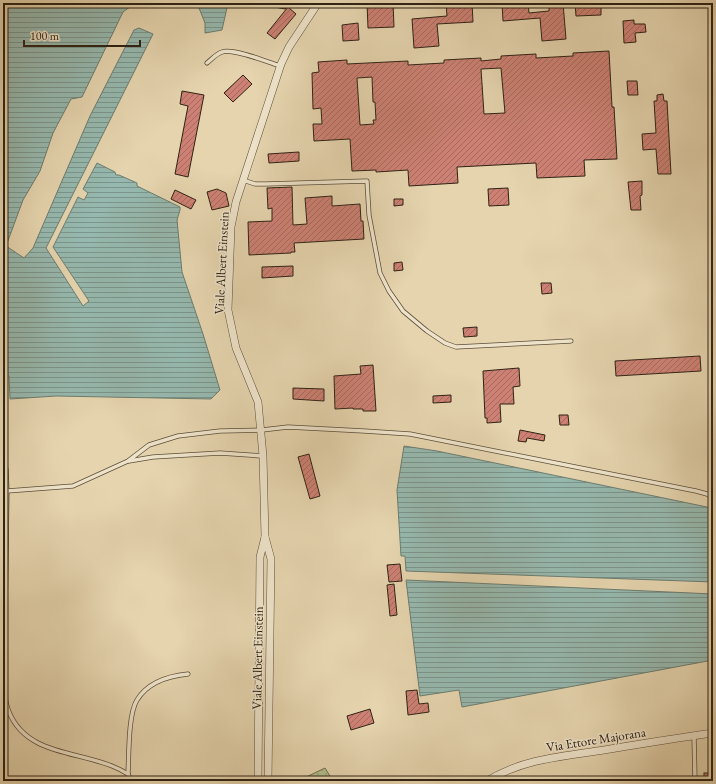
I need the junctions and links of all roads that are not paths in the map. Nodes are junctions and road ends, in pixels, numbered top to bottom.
1 (315, 4) edge
2 (207, 63) dead end
3 (280, 66) junction
4 (243, 180) junction
5 (571, 341) dead end
6 (262, 430) junction
7 (263, 456) junction
8 (128, 461) junction
9 (3, 462) edge
10 (7, 491) junction
11 (713, 498) edge
12 (265, 537) junction
13 (259, 660) junction
14 (269, 660) junction
15 (188, 674) dead end
16 (269, 686) junction
17 (258, 687) junction
18 (713, 733) edge
19 (694, 736) junction
20 (128, 774) junction
21 (131, 781) edge
22 (258, 781) edge
23 (268, 781) edge
24 (487, 781) edge
25 (695, 781) edge

1 - 3 street, Viale Albert Einstein
2 - 3 lane
3 - 4 street, Viale Albert Einstein
4 - 5 lane
4 - 6 street, Viale Albert Einstein
6 - 7 street, Viale Albert Einstein
6 - 8 lane
6 - 11 lane
7 - 8 lane
7 - 12 street, Viale Albert Einstein
8 - 10 lane
9 - 10 lane
10 - 20 lane
12 - 13 street, Viale Albert Einstein
12 - 14 street, Viale Albert Einstein
13 - 14 lane
13 - 17 street, Viale Albert Einstein
14 - 16 street, Viale Albert Einstein
15 - 20 lane
16 - 17 lane
16 - 23 street, Viale Albert Einstein
17 - 22 street, Viale Albert Einstein
18 - 19 street, Via Ettore Majorana
19 - 24 street, Via Ettore Majorana
19 - 25 lane
20 - 21 lane

